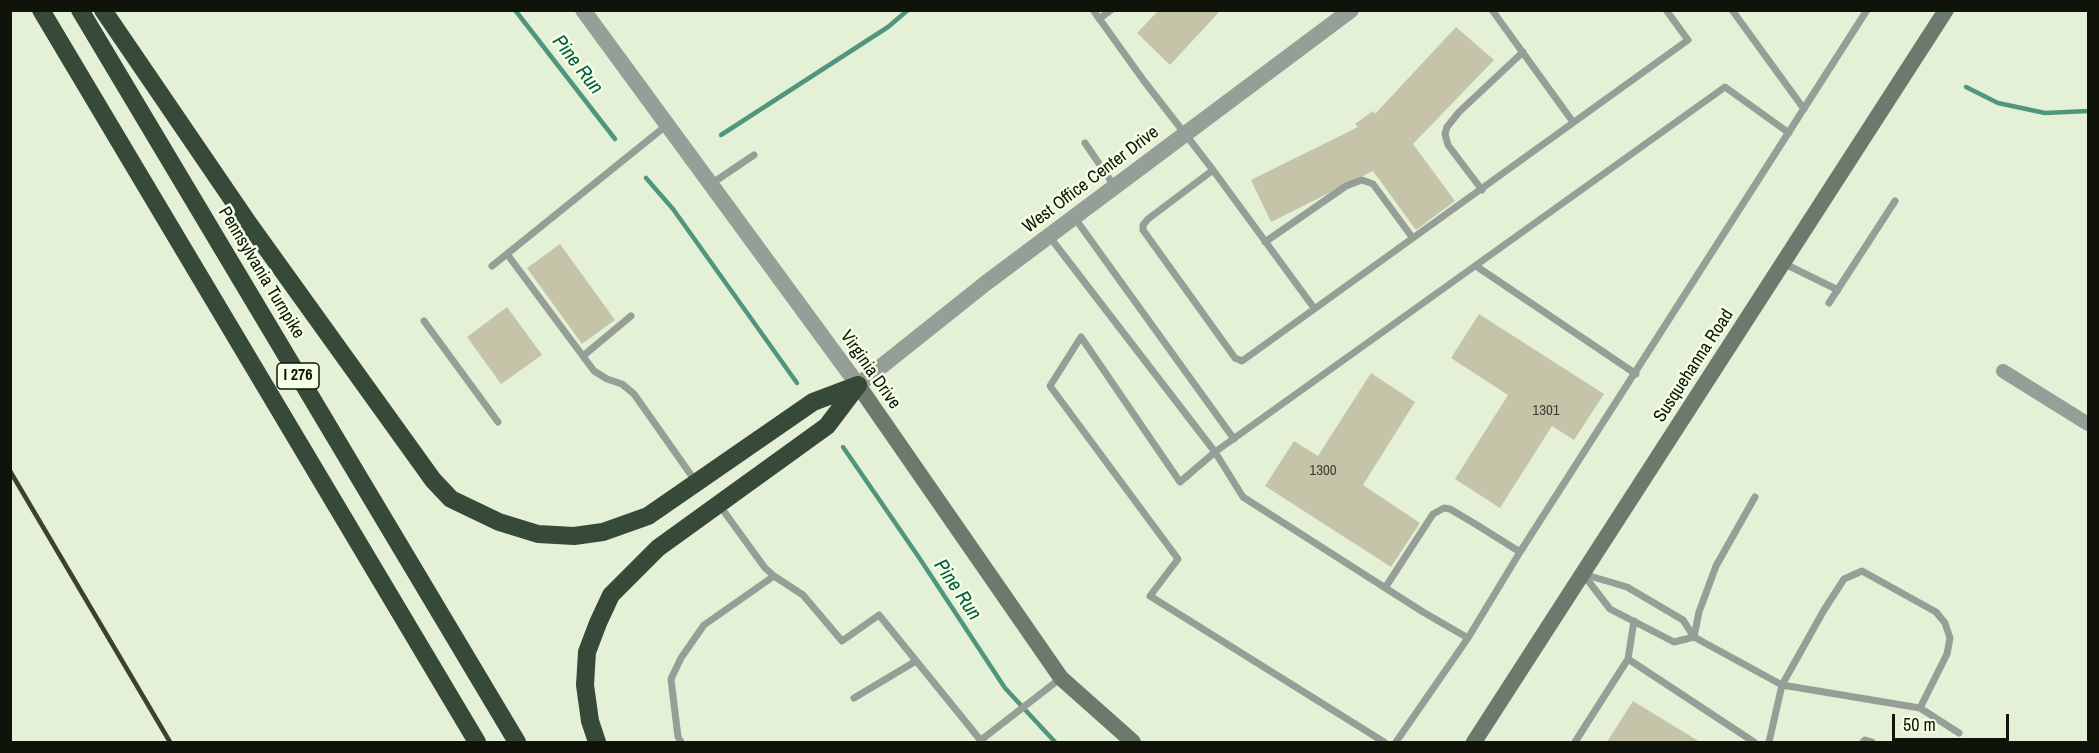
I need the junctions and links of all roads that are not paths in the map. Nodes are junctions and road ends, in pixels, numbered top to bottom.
1 (41, 10) edge
2 (80, 10) edge
3 (103, 10) edge
4 (583, 10) edge
5 (1093, 10) edge
6 (1111, 10) edge
7 (1351, 10) edge
8 (1492, 10) edge
9 (1666, 10) edge
10 (1732, 10) edge
11 (1867, 10) edge
12 (1946, 10) edge
13 (1099, 19) junction
14 (1523, 52) junction
15 (1804, 109) junction
16 (1573, 122) junction
17 (667, 125) junction
18 (1789, 133) junction
19 (1185, 135) junction
20 (1085, 143) dead end
21 (754, 155) dead end
22 (1213, 170) junction
23 (711, 184) junction
24 (1115, 187) junction
25 (1482, 190) junction
26 (1895, 201) dead end
27 (1074, 217) junction
28 (1049, 236) junction
29 (1412, 237) junction
30 (1265, 242) junction
31 (507, 254) junction
32 (1783, 264) junction
33 (492, 266) dead end
34 (1476, 266) junction
35 (1838, 290) junction
36 (1829, 303) dead end
37 (1314, 308) junction
38 (631, 316) dead end
39 (424, 321) dead end
40 (583, 356) junction
41 (2002, 371) dead end
42 (1636, 374) junction
43 (858, 385) junction
44 (498, 422) dead end
45 (2088, 424) edge
46 (1234, 439) junction
47 (1215, 452) junction
48 (696, 482) junction
49 (1755, 497) dead end
50 (718, 504) junction
51 (1520, 552) junction
52 (1583, 574) junction
53 (774, 576) junction
54 (1385, 588) junction
55 (1634, 621) junction
56 (1694, 637) junction
57 (1468, 638) junction
58 (1628, 659) junction
59 (916, 661) junction
60 (1061, 678) junction
61 (1782, 685) junction
62 (854, 698) dead end
63 (1920, 708) junction
64 (1738, 732) junction
65 (1959, 733) dead end
66 (981, 741) edge
67 (477, 742) edge
68 (517, 742) edge
69 (597, 742) edge
70 (681, 742) edge
71 (1133, 742) edge
72 (1384, 742) edge
73 (1396, 742) edge
74 (1474, 742) edge
75 (1575, 742) edge
76 (1736, 742) edge
77 (1754, 742) edge
78 (1769, 742) edge
79 (1863, 742) edge
80 (1872, 742) edge

1 - 67 highway, I 276
2 - 68 highway, Pennsylvania Turnpike / I 276
3 - 48 highway
4 - 17 street, Virginia Drive
5 - 13 lane
6 - 13 lane
7 - 19 street, West Office Center Drive
8 - 14 lane
9 - 16 lane
10 - 15 lane
11 - 15 lane
12 - 32 main road, Susquehanna Road
13 - 19 lane
14 - 16 lane
14 - 25 lane
15 - 18 lane
16 - 25 lane
17 - 23 street, Virginia Drive
17 - 31 lane
18 - 34 lane
18 - 42 lane
19 - 22 lane
19 - 24 street, West Office Center Drive
20 - 24 lane
21 - 23 lane
22 - 30 lane
22 - 37 lane
23 - 43 street, Virginia Drive
24 - 27 street, West Office Center Drive
25 - 29 lane
26 - 35 lane
27 - 28 street, West Office Center Drive
27 - 46 lane
28 - 43 street, West Office Center Drive
28 - 47 lane
29 - 30 lane
29 - 37 lane
30 - 37 lane
31 - 33 lane
31 - 40 lane
32 - 35 lane
32 - 52 main road, Susquehanna Road
34 - 42 lane
34 - 46 lane
35 - 36 lane
38 - 40 lane
39 - 44 lane
40 - 48 lane
41 - 45 street
42 - 51 lane
43 - 48 highway
43 - 50 highway
43 - 60 main road, Virginia Drive
46 - 47 lane
47 - 54 lane
47 - 72 lane
49 - 56 lane
50 - 53 lane
50 - 69 highway
51 - 54 lane
51 - 57 lane
52 - 55 lane
52 - 56 lane
52 - 74 main road, Susquehanna Road
53 - 59 lane
53 - 70 lane
54 - 57 lane
55 - 56 lane
55 - 58 lane
56 - 61 lane
57 - 73 lane
58 - 64 lane
58 - 75 lane
59 - 62 lane
59 - 66 lane
60 - 66 lane
60 - 71 main road, Virginia Drive
61 - 63 lane
61 - 63 lane
61 - 78 lane
63 - 65 lane
64 - 76 lane
64 - 77 lane
79 - 80 lane

